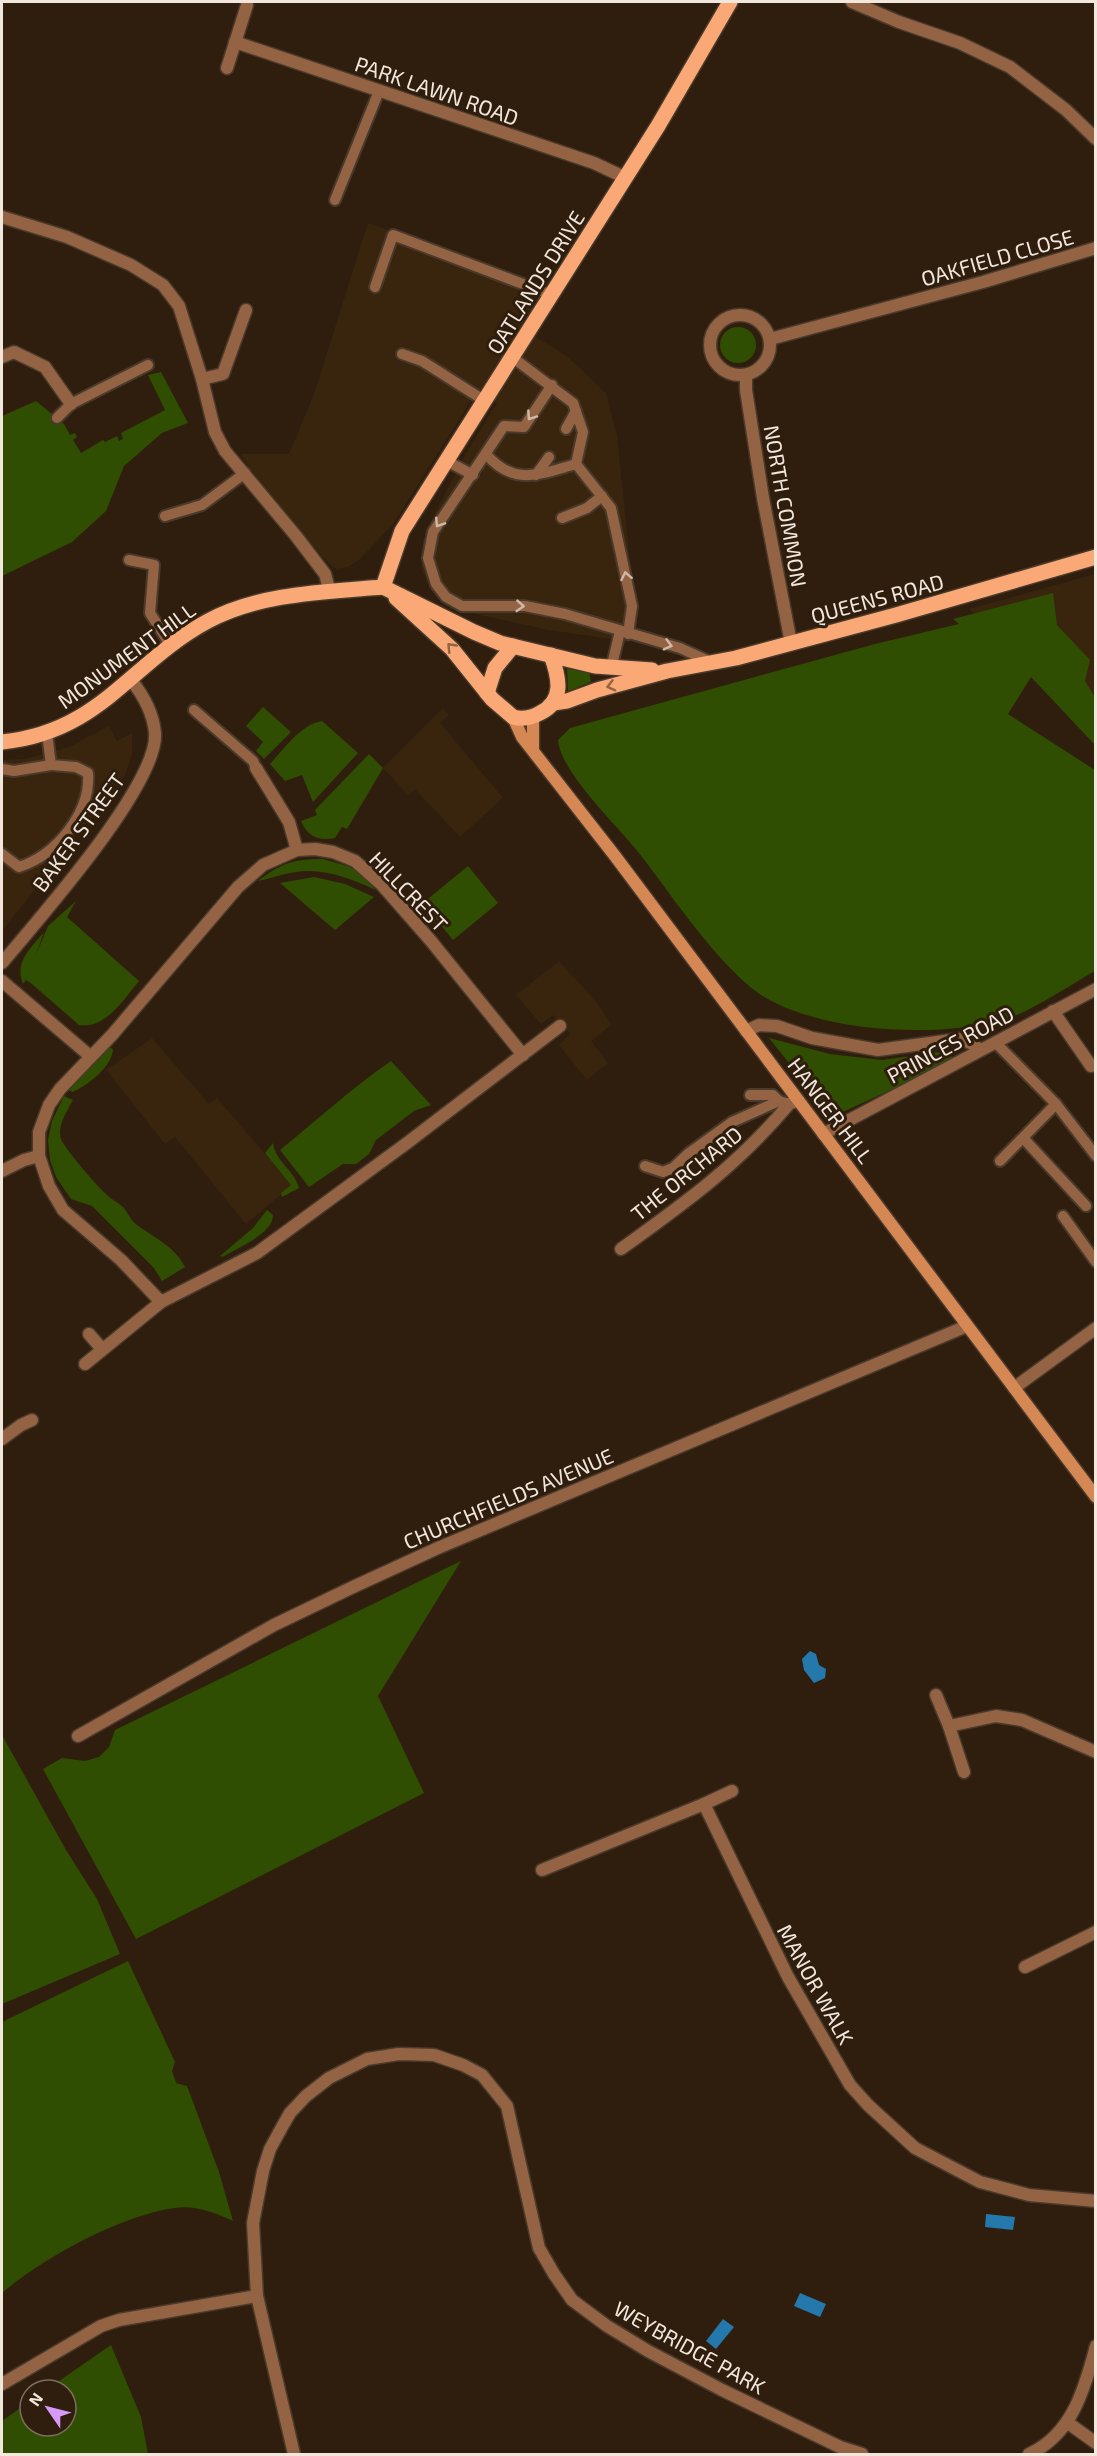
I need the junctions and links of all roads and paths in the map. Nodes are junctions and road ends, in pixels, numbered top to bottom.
1 (730, 2) edge
2 (852, 2) edge
3 (247, 5) dead end
4 (235, 42) junction
5 (227, 68) dead end
6 (379, 91) junction
7 (1095, 139) edge
8 (626, 178) junction
9 (335, 200) dead end
10 (2, 218) edge
11 (1095, 248) edge
12 (375, 287) dead end
13 (552, 295) junction
14 (246, 310) dead end
15 (770, 339) junction
16 (402, 354) dead end
17 (2, 357) edge
18 (512, 357) junction
19 (148, 365) dead end
20 (746, 375) junction
21 (202, 379) junction
22 (552, 386) junction
23 (484, 401) junction
24 (71, 404) junction
25 (576, 411) junction
26 (57, 418) dead end
27 (566, 429) dead end
28 (486, 454) junction
29 (549, 457) dead end
30 (447, 461) junction
31 (576, 464) junction
32 (245, 472) junction
33 (473, 475) junction
34 (536, 475) junction
35 (602, 496) junction
36 (165, 516) dead end
37 (562, 518) dead end
38 (1095, 558) edge
39 (129, 560) dead end
40 (383, 586) junction
41 (330, 592) junction
42 (462, 606) junction
43 (452, 620) junction
44 (624, 632) junction
45 (791, 643) junction
46 (171, 646) junction
47 (513, 646) junction
48 (551, 655) junction
49 (713, 663) junction
50 (611, 669) junction
51 (667, 671) junction
52 (131, 680) junction
53 (487, 693) junction
54 (554, 703) junction
55 (194, 710) dead end
56 (513, 717) junction
57 (533, 717) junction
58 (47, 733) junction
59 (2, 742) edge
60 (533, 748) junction
61 (51, 765) junction
62 (256, 768) joint
63 (2, 770) edge
64 (297, 850) junction
65 (2, 854) edge
66 (2, 963) edge
67 (2, 981) edge
68 (1095, 989) edge
69 (1053, 1011) junction
70 (560, 1026) dead end
71 (746, 1031) junction
72 (995, 1042) junction
73 (980, 1050) junction
74 (523, 1055) junction
75 (90, 1056) junction
76 (1091, 1066) dead end
77 (750, 1095) dead end
78 (789, 1102) junction
79 (1056, 1104) junction
80 (823, 1134) junction
81 (1024, 1139) junction
82 (39, 1156) junction
83 (1095, 1156) edge
84 (1000, 1161) dead end
85 (645, 1166) dead end
86 (2, 1171) edge
87 (1086, 1206) dead end
88 (1063, 1216) dead end
89 (621, 1249) dead end
90 (1095, 1262) edge
91 (160, 1302) junction
92 (967, 1326) junction
93 (1095, 1328) edge
94 (89, 1334) dead end
95 (102, 1349) junction
96 (85, 1364) dead end
97 (1014, 1388) junction
98 (32, 1420) dead end
99 (2, 1439) edge
100 (1095, 1497) edge
101 (936, 1695) dead end
102 (949, 1726) junction
103 (78, 1736) dead end
104 (1095, 1752) edge
105 (964, 1772) dead end
106 (732, 1791) dead end
107 (704, 1804) junction
108 (542, 1870) dead end
109 (1095, 1932) edge
110 (1025, 1967) dead end
111 (1095, 2201) edge
112 (257, 2296) junction
113 (1095, 2346) edge
114 (2, 2384) edge
115 (1068, 2423) junction
116 (1095, 2443) edge
117 (294, 2454) edge
118 (862, 2454) edge
119 (1029, 2454) edge

1 - 8 main road, OATLANDS DRIVE
2 - 7 street
3 - 4 street
4 - 5 street
4 - 6 street, PARK LAWN ROAD
6 - 8 street, PARK LAWN ROAD
6 - 9 lane
8 - 13 main road, OATLANDS DRIVE
10 - 21 street
11 - 15 street, OAKFIELD CLOSE
12 - 13 lane
13 - 18 main road, OATLANDS DRIVE
14 - 21 street
15 - 20 street
15 - 20 street
16 - 23 lane
17 - 24 street
18 - 22 lane
18 - 23 main road, OATLANDS DRIVE
19 - 24 lane
20 - 45 street, NORTH COMMON
21 - 32 street
22 - 25 lane
22 -> 28 lane
23 - 30 main road, OATLANDS DRIVE
24 - 26 lane
25 - 27 lane
25 - 31 lane
28 - 33 lane
28 - 34 lane
29 - 34 lane
30 - 33 lane
30 - 40 main road, OATLANDS DRIVE
31 - 34 lane
31 - 35 lane
32 - 36 lane
32 - 41 street
33 -> 42 lane
35 - 37 lane
44 -> 35 lane
38 - 45 main road, QUEENS ROAD
39 - 46 lane
40 - 41 main road, MONUMENT HILL
40 - 43 main road, QUEENS ROAD
53 -> 40 main road, HANGER HILL
41 - 46 main road, MONUMENT HILL
42 - 43 lane
42 -> 44 lane
43 - 47 main road, QUEENS ROAD
44 -> 49 lane
44 - 50 lane
45 - 49 main road, QUEENS ROAD
46 - 52 main road, MONUMENT HILL
47 - 48 main road, QUEENS ROAD
47 - 53 main road
48 - 50 main road, QUEENS ROAD
48 - 54 main road
49 - 51 main road, QUEENS ROAD
50 - 51 main road, QUEENS ROAD
51 -> 54 main road, QUEENS ROAD
52 - 58 main road, MONUMENT HILL
52 - 66 street, BAKER STREET
53 - 56 main road, HANGER HILL
54 - 57 main road, QUEENS ROAD
55 - 62 lane
56 - 57 main road
56 - 60 main road, HANGER HILL
57 - 60 main road
58 - 59 main road, MONUMENT HILL
58 - 61 lane
60 - 71 main road, HANGER HILL
61 - 63 lane
61 - 65 lane
62 - 64 street
64 - 74 street, HILLCREST
64 - 75 street, HILLCREST
67 - 75 street
68 - 69 street, PRINCES ROAD
69 - 72 street, PRINCES ROAD
69 - 76 street
70 - 74 street
71 - 73 street
71 - 78 main road, HANGER HILL
72 - 73 street, PRINCES ROAD
72 - 79 lane
73 - 80 street, PRINCES ROAD
74 - 91 street
75 - 82 street, HILLCREST
77 - 78 lane
78 - 80 main road, HANGER HILL
78 - 85 lane
78 - 89 street, THE ORCHARD
79 - 81 lane
79 - 83 lane
80 - 92 main road, HANGER HILL
81 - 84 lane
81 - 87 lane
82 - 86 street
82 - 91 street, HILLCREST
88 - 90 lane
91 - 95 street
92 - 97 main road, HANGER HILL
92 - 103 street, CHURCHFIELDS AVENUE
93 - 97 street
94 - 95 street
95 - 96 street
97 - 100 main road, HANGER HILL
98 - 99 street
101 - 102 street
102 - 104 street
102 - 105 street
106 - 107 street
107 - 108 street
107 - 111 street, MANOR WALK
109 - 110 street
112 - 114 street
112 - 117 street, WEYBRIDGE PARK
112 - 118 street, WEYBRIDGE PARK
113 - 115 street
115 - 116 street
115 - 119 street

